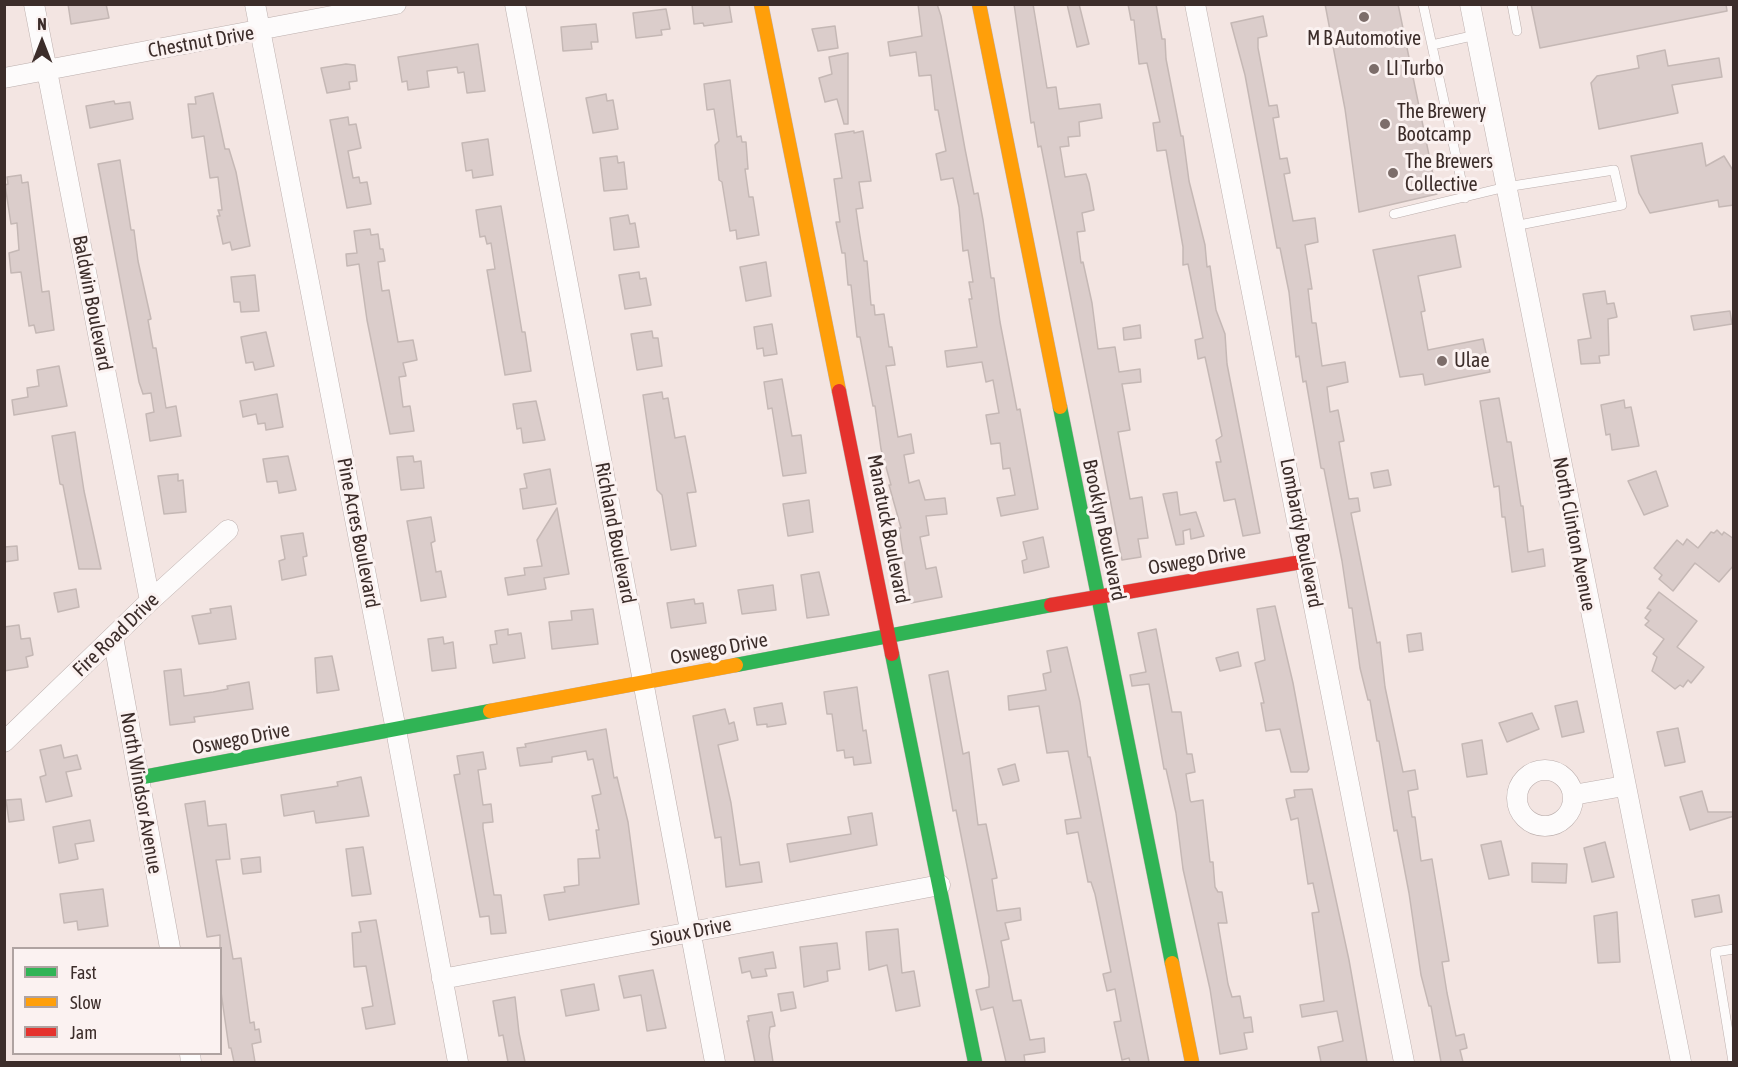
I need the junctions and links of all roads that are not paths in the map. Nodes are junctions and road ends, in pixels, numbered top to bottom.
1 (34, 4) edge
2 (255, 4) edge
3 (396, 4) edge
4 (515, 4) edge
5 (761, 4) edge
6 (979, 4) edge
7 (1195, 4) edge
8 (1424, 4) edge
9 (1470, 4) edge
10 (1512, 4) edge
11 (1516, 31) dead end
12 (260, 32) junction
13 (1476, 35) junction
14 (1432, 45) junction
15 (46, 70) junction
16 (4, 78) edge
17 (1506, 187) junction
18 (1465, 198) junction
19 (1394, 214) dead end
20 (1514, 226) junction
21 (228, 530) dead end
22 (1307, 561) junction
23 (1097, 597) junction
24 (150, 602) junction
25 (890, 636) junction
26 (113, 637) junction
27 (644, 684) junction
28 (396, 730) junction
29 (4, 742) edge
30 (138, 778) junction
31 (1624, 786) junction
32 (1573, 795) dead end
33 (940, 885) junction
34 (690, 932) junction
35 (170, 947) edge
36 (1734, 949) edge
37 (442, 979) junction
38 (458, 1062) edge
39 (715, 1062) edge
40 (975, 1062) edge
41 (1192, 1062) edge
42 (1404, 1062) edge
43 (1681, 1062) edge
44 (1733, 1062) edge

1 - 15 street, Baldwin Boulevard
2 - 12 street, Pine Acres Boulevard
3 - 12 street, Chestnut Drive
4 - 27 street, Richland Boulevard
5 - 25 street, Manatuck Boulevard
6 - 23 street, Brooklyn Boulevard
7 - 22 street, Lombardy Boulevard
8 - 14 lane
9 - 13 street, North Clinton Avenue
10 - 11 lane
12 - 15 street, Chestnut Drive
12 - 28 street, Pine Acres Boulevard
13 - 14 lane
13 - 17 street, North Clinton Avenue
14 - 18 lane
15 - 16 street, Chestnut Drive
15 - 24 street, Baldwin Boulevard
17 - 18 lane
17 - 20 street, North Clinton Avenue
17 - 20 lane
18 - 19 lane
20 - 31 street, North Clinton Avenue
21 - 24 street, Fire Road Drive
22 - 23 street, Oswego Drive
22 - 42 street, Lombardy Boulevard
23 - 25 street, Oswego Drive
23 - 41 street, Brooklyn Boulevard
24 - 26 street, Fire Road Drive
25 - 27 street, Oswego Drive
25 - 33 street, Manatuck Boulevard
26 - 29 street, Fire Road Drive
26 - 30 street, North Windsor Avenue
27 - 28 street, Oswego Drive
27 - 34 street, Richland Boulevard
28 - 30 street, Oswego Drive
28 - 37 street, Pine Acres Boulevard
30 - 35 street, North Windsor Avenue
31 - 32 street
31 - 43 street, North Clinton Avenue
33 - 34 street, Sioux Drive
33 - 40 street, Manatuck Boulevard
34 - 37 street, Sioux Drive
34 - 39 street, Richland Boulevard
36 - 44 lane
37 - 38 street, Pine Acres Boulevard

